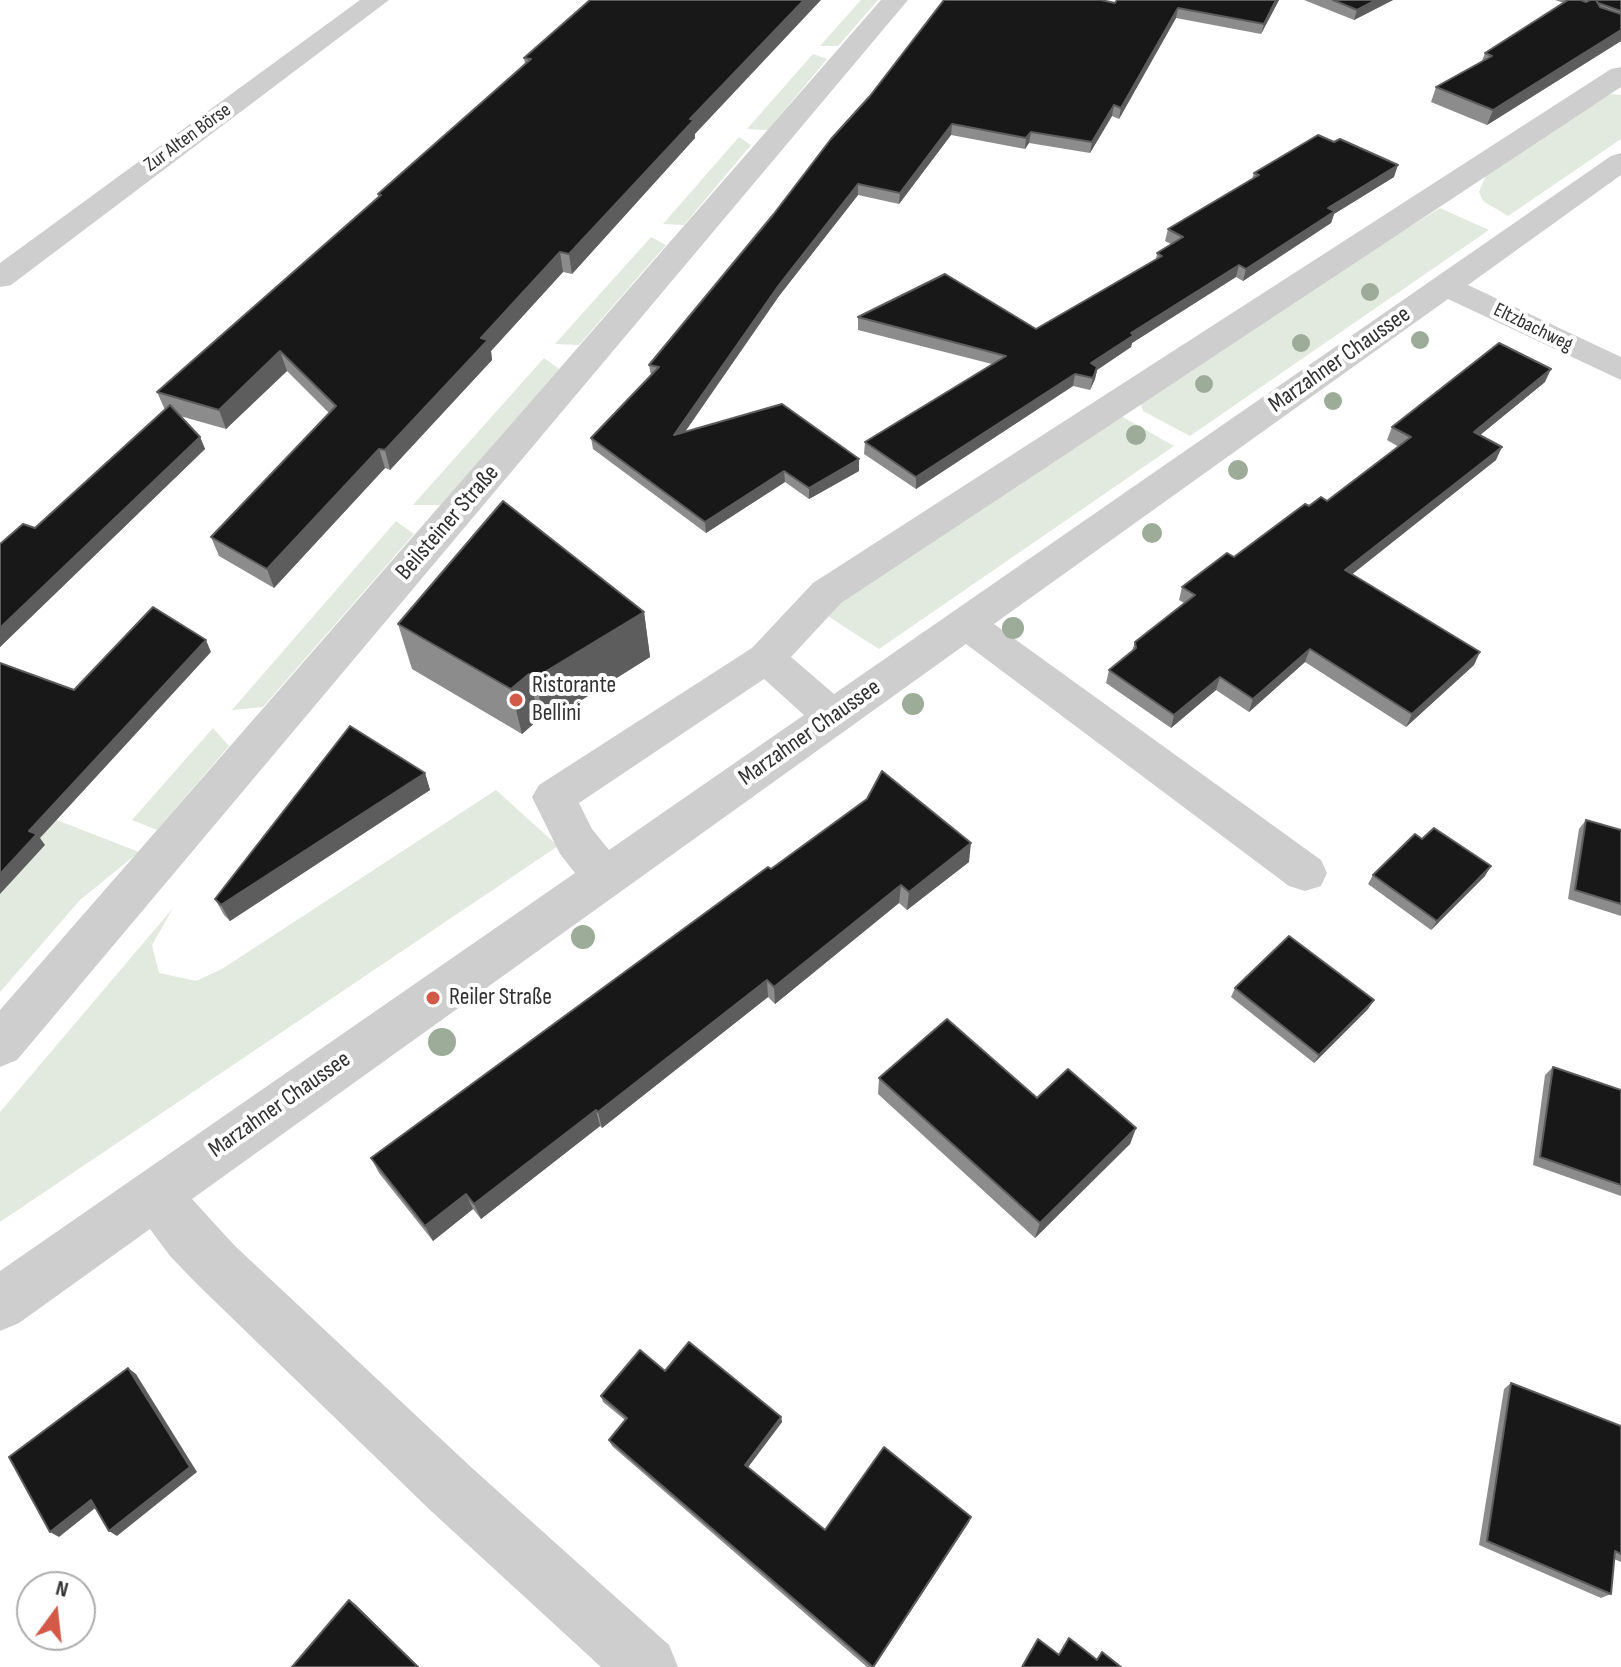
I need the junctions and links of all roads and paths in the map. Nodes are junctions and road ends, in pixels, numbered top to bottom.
1 (376, 0) edge
2 (895, 0) edge
3 (1621, 75) edge
4 (1621, 162) edge
5 (0, 278) edge
6 (1445, 286) junction
7 (1621, 370) edge
8 (966, 623) junction
9 (766, 658) junction
10 (833, 717) junction
11 (1305, 873) dead end
12 (604, 877) junction
13 (0, 1045) edge
14 (155, 1193) junction
15 (0, 1304) edge
16 (647, 1667) edge

1 - 5 street, Zur Alten Börse
2 - 13 street, Beilsteiner Straße
3 - 9 street
4 - 6 street, Marzahner Chaussee
6 - 7 street, Eltzbachweg
6 - 8 street, Marzahner Chaussee
8 - 10 street, Marzahner Chaussee
8 - 11 street
9 - 10 street
9 - 12 street
10 - 12 street, Marzahner Chaussee
12 - 14 street, Marzahner Chaussee
14 - 15 street, Marzahner Chaussee
14 - 16 street

